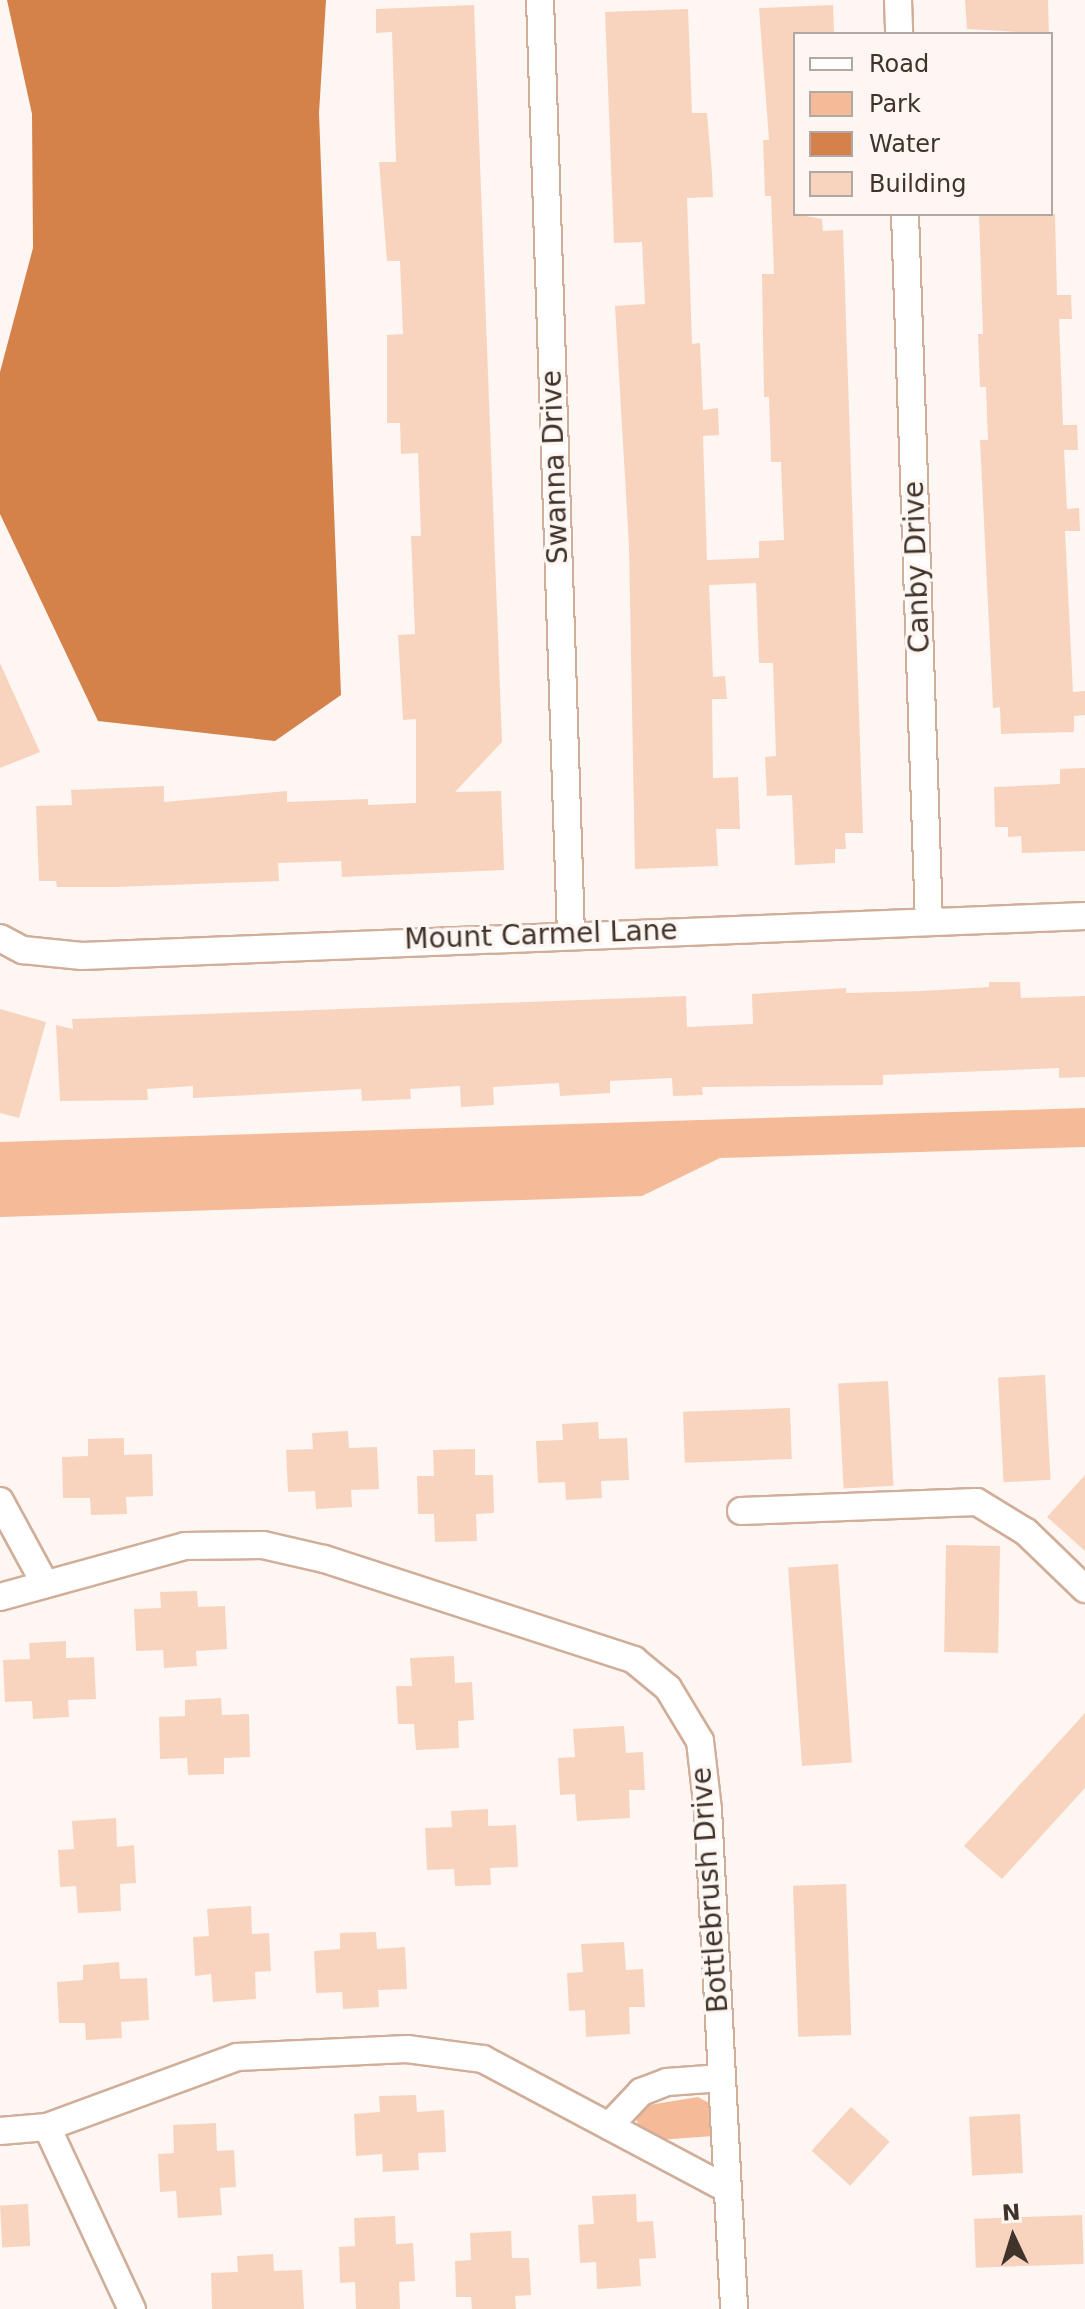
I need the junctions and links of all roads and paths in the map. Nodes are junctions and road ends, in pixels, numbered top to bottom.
1 (540, 0) edge
2 (898, 0) edge
3 (899, 32) edge
4 (905, 216) edge
5 (1085, 916) edge
6 (929, 921) junction
7 (571, 933) junction
8 (0, 938) edge
9 (0, 1501) edge
10 (741, 1511) dead end
11 (45, 1584) junction
12 (1085, 1589) edge
13 (0, 1597) edge
14 (722, 2078) junction
15 (609, 2126) junction
16 (47, 2127) junction
17 (0, 2131) edge
18 (728, 2189) junction
19 (132, 2309) edge
20 (734, 2309) edge

1 - 7 street, Swanna Drive
2 - 3 street
4 - 6 street, Canby Drive
5 - 6 street, Mount Carmel Lane
6 - 7 street, Mount Carmel Lane
7 - 8 street, Mount Carmel Lane
9 - 11 street
10 - 12 street
11 - 13 street, Bottlebrush Drive
11 - 14 street, Bottlebrush Drive
14 - 15 street
14 - 18 street, Bottlebrush Drive
15 - 16 street
15 - 18 street
16 - 17 street
16 - 19 street
18 - 20 street, Bottlebrush Drive

